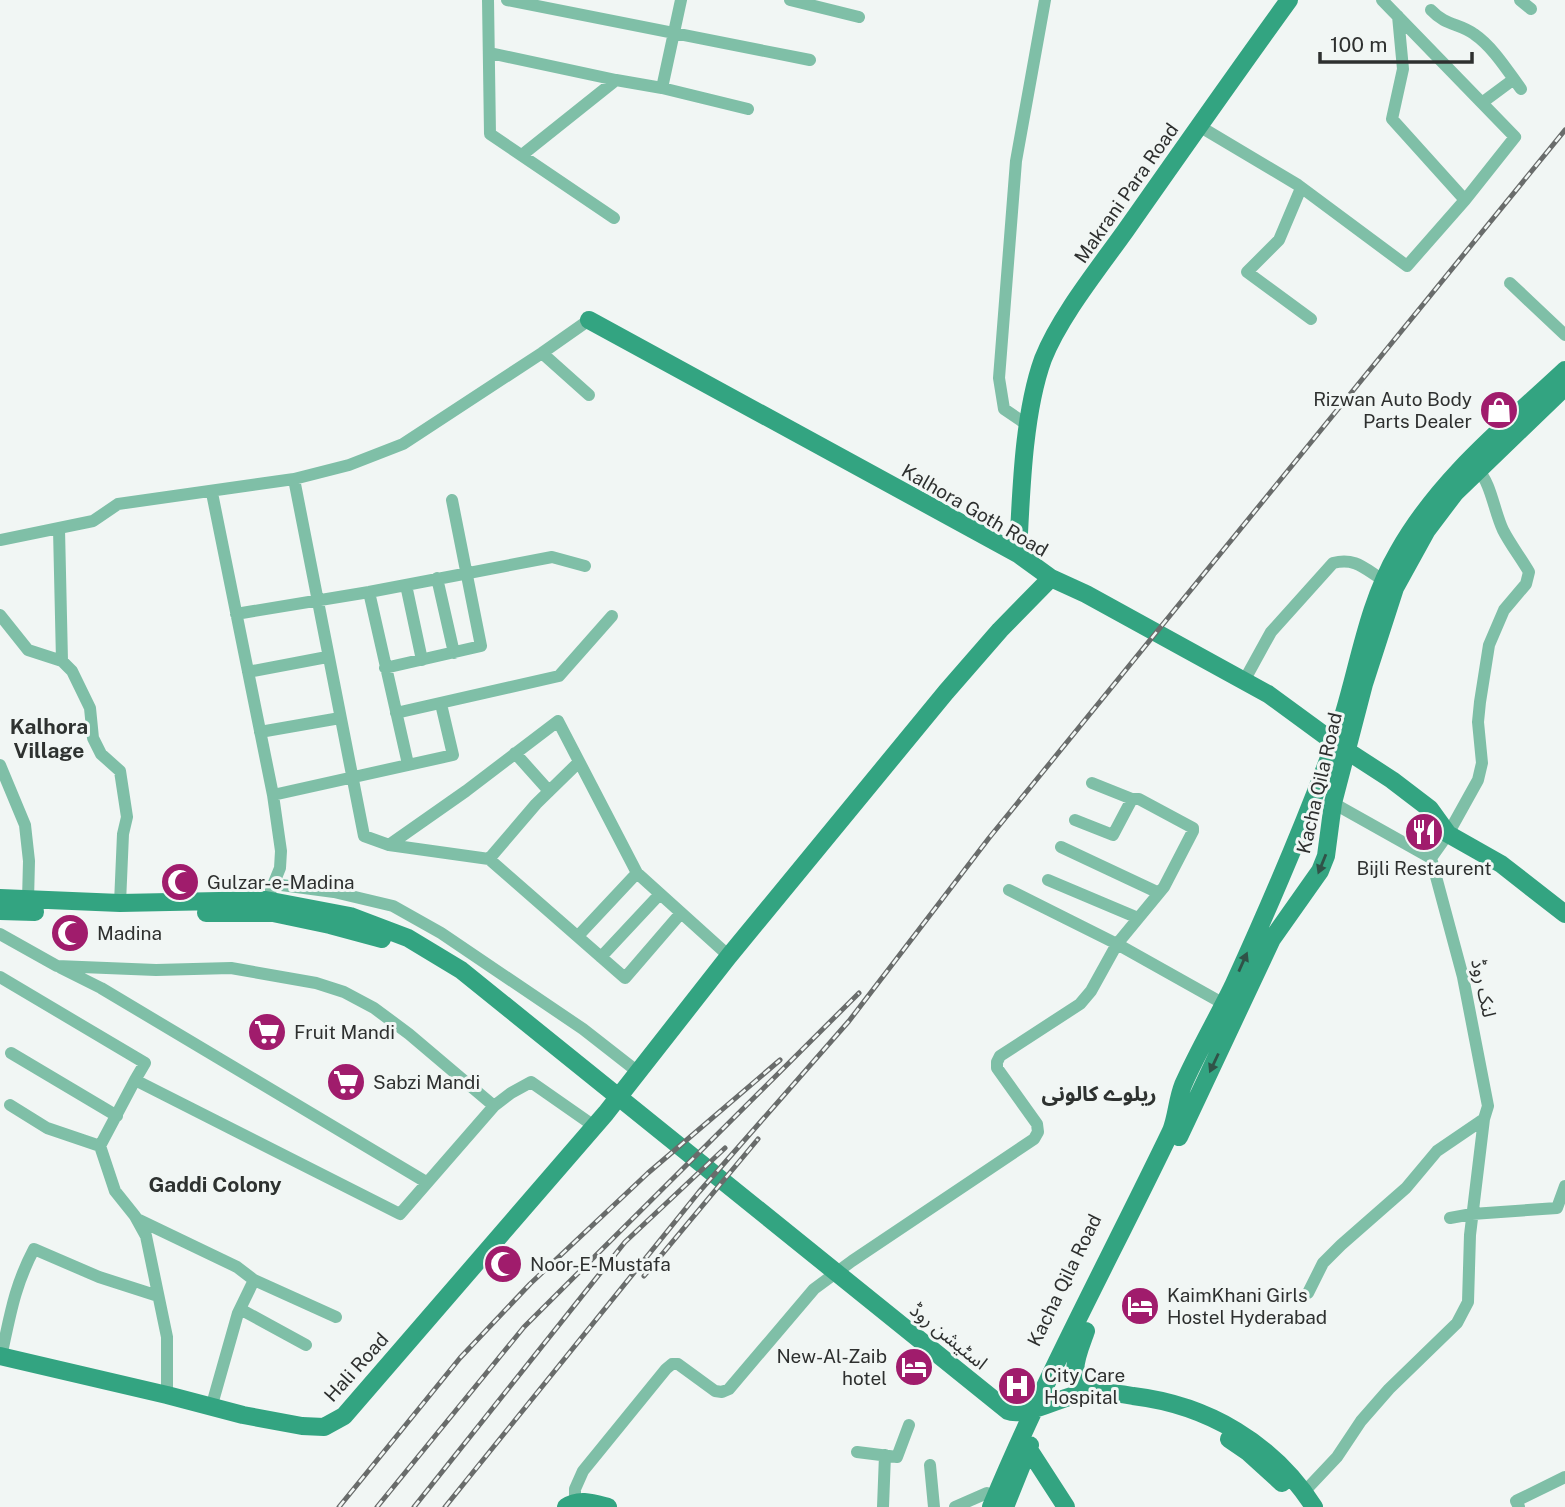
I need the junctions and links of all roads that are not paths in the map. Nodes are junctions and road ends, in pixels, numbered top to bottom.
1 (488, 0) edge
2 (508, 0) edge
3 (681, 0) edge
4 (790, 0) edge
5 (1045, 0) edge
6 (1289, 0) edge
7 (1520, 0) edge
8 (1387, 2) edge
9 (1531, 9) dead end
10 (1431, 10) dead end
11 (1398, 16) junction
12 (859, 17) dead end
13 (674, 34) junction
14 (490, 53) junction
15 (810, 60) dead end
16 (616, 80) junction
17 (662, 88) junction
18 (1483, 103) junction
19 (748, 109) dead end
20 (1199, 125) junction
21 (522, 155) junction
22 (1301, 188) junction
23 (1465, 200) junction
24 (614, 218) dead end
25 (1510, 283) dead end
26 (589, 320) joint
27 (1311, 320) dead end
28 (1565, 335) edge
29 (542, 353) junction
30 (1565, 370) edge
31 (1565, 387) edge
32 (589, 395) dead end
33 (1029, 426) junction
34 (1478, 470) junction
35 (294, 479) junction
36 (212, 493) junction
37 (452, 500) dead end
38 (59, 529) junction
39 (0, 540) edge
40 (1018, 554) junction
41 (585, 566) dead end
42 (467, 573) junction
43 (437, 578) junction
44 (1051, 578) junction
45 (1383, 580) junction
46 (406, 585) junction
47 (369, 592) junction
48 (317, 601) junction
49 (236, 614) junction
50 (0, 615) edge
51 (612, 616) dead end
52 (454, 653) junction
53 (327, 657) junction
54 (422, 660) junction
55 (62, 661) junction
56 (385, 668) junction
57 (248, 672) junction
58 (1244, 681) junction
59 (441, 704) junction
60 (396, 713) junction
61 (340, 718) junction
62 (260, 732) junction
63 (1341, 746) junction
64 (515, 754) junction
65 (579, 762) junction
66 (0, 765) edge
67 (408, 765) junction
68 (352, 777) junction
69 (1092, 783) dead end
70 (550, 791) junction
71 (273, 795) junction
72 (1132, 799) junction
73 (1331, 812) junction
74 (1308, 815) junction
75 (1075, 820) dead end
76 (1448, 834) junction
77 (389, 845) junction
78 (1061, 847) dead end
79 (1431, 858) junction
80 (489, 859) junction
81 (637, 873) junction
82 (1048, 880) dead end
83 (1009, 890) dead end
84 (270, 892) junction
85 (1159, 893) junction
86 (659, 895) junction
87 (0, 898) edge
88 (29, 900) junction
89 (120, 903) junction
90 (0, 911) edge
91 (681, 914) junction
92 (1565, 914) edge
93 (1138, 918) junction
94 (0, 934) edge
95 (578, 936) junction
96 (1117, 944) junction
97 (729, 956) junction
98 (601, 957) junction
99 (57, 966) junction
100 (0, 977) edge
101 (1224, 1004) junction
102 (11, 1053) dead end
103 (572, 1066) junction
104 (638, 1072) junction
105 (135, 1080) junction
106 (1181, 1089) junction
107 (1200, 1094) junction
108 (10, 1105) dead end
109 (494, 1106) junction
110 (117, 1116) junction
111 (600, 1119) junction
112 (1484, 1119) junction
113 (1174, 1124) junction
114 (100, 1146) junction
115 (426, 1182) junction
116 (1565, 1186) edge
117 (1472, 1214) junction
118 (1450, 1218) dead end
119 (137, 1219) junction
120 (254, 1280) junction
121 (1308, 1293) dead end
122 (158, 1296) junction
123 (240, 1309) junction
124 (336, 1317) dead end
125 (1086, 1331) junction
126 (306, 1345) dead end
127 (0, 1357) edge
128 (1096, 1392) junction
129 (167, 1395) junction
130 (211, 1408) junction
131 (1047, 1408) junction
132 (1018, 1418) junction
133 (909, 1425) dead end
134 (1028, 1449) junction
135 (857, 1452) dead end
136 (885, 1455) junction
137 (930, 1465) dead end
138 (1565, 1478) edge
139 (986, 1502) edge
140 (1307, 1502) edge
141 (572, 1505) edge
142 (608, 1507) edge
143 (883, 1507) edge
144 (934, 1507) edge
145 (955, 1507) edge
146 (1005, 1507) edge
147 (1066, 1507) edge
148 (1520, 1507) edge

1 - 14 street
2 - 13 street
3 - 13 street
4 - 12 street
5 - 33 street
6 - 20 street, Makrani Para Road
7 - 9 street
8 - 11 street
10 - 18 street
11 - 18 street
11 - 23 street
13 - 15 street
13 - 17 street
14 - 16 street
14 - 21 street
16 - 17 street
16 - 21 street
17 - 19 street
18 - 23 street
20 - 22 street
20 - 33 street, Makrani Para Road
21 - 24 street
22 - 23 street
22 - 27 street
25 - 28 street
26 - 29 street
26 - 40 street, Kalhora Goth Road
29 - 32 street
29 - 35 street
30 - 45 street, Kacha Qila Road
31 - 34 street, Kacha Qila Road
33 - 40 street, Makrani Para Road
34 - 63 street, Kacha Qila Road
34 - 76 street
35 - 36 street
35 - 48 street
36 - 38 street
36 - 49 street
37 - 42 street
38 - 39 street
38 - 55 street
40 - 44 street, Kalhora Goth Road
41 - 42 street
42 - 43 street
42 - 52 street
43 - 46 street
43 - 52 street
44 - 58 street, Kalhora Goth Road
44 - 97 street, Hali Road
45 - 58 street
45 - 63 street, Kacha Qila Road
46 - 47 street
46 - 54 street
47 - 48 street
47 - 56 street
48 - 49 street
48 - 53 street
49 - 57 street
50 - 55 street
51 - 59 street
52 - 54 street
53 - 57 street
53 - 61 street
54 - 56 street
55 - 89 street
56 - 60 street
57 - 62 street
58 - 63 street, Kalhora Goth Road
59 - 60 street
59 - 67 street
60 - 67 street
61 - 62 street
61 - 68 street
62 - 71 street
63 - 73 street, Kacha Qila Road
63 - 74 street, Kacha Qila Road
63 - 76 street, Kalhora Goth Road
64 - 65 street
64 - 70 street
64 - 77 street
65 - 70 street
65 - 81 street
66 - 88 street
67 - 68 street
68 - 71 street
68 - 77 street
69 - 72 street
70 - 80 street
71 - 84 street
72 - 75 street
72 - 85 street
73 - 74 street
73 - 79 street
73 -> 107 street, Kacha Qila Road
101 -> 74 street, Kacha Qila Road
76 - 79 street
76 - 92 street
77 - 80 street
78 - 85 street
79 - 112 street, لنک روڈ
80 - 95 street
81 - 86 street
81 - 95 street
82 - 93 street
83 - 96 street
84 - 89 street
84 - 103 street
84 - 104 street
85 - 93 street
86 - 91 street
86 - 98 street
87 - 88 street
88 - 89 street
90 - 103 street
91 - 97 street
91 - 98 street
93 - 96 street
94 - 99 street
95 - 98 street
96 - 101 street
96 - 141 street
97 - 104 street, Hali Road
99 - 109 street
99 - 115 street
100 - 105 street
101 - 106 street, Kacha Qila Road
102 - 110 street
103 - 132 street, اسٹیشن روڈ
104 - 111 street, Hali Road
105 - 110 street
105 - 115 street
106 - 113 street
106 - 132 street, Kacha Qila Road
107 - 113 street
107 - 125 street, Kacha Qila Road
108 - 114 street
109 - 111 street
109 - 115 street
110 - 114 street
111 - 130 street, Hali Road
112 - 117 street, لنک روڈ
112 - 121 street
113 - 139 street
114 - 119 street
116 - 117 street
117 - 118 street
117 - 140 street, لنک روڈ
119 - 120 street
119 - 122 street
120 - 123 street
120 - 124 street
122 - 127 street
122 - 129 street
123 - 126 street
123 - 130 street
125 - 128 street
125 - 131 street, Kacha Qila Road
127 - 129 street, Hali Road
128 - 131 street
128 - 140 street
129 - 130 street, Hali Road
131 - 132 street
131 - 134 street, Kacha Qila Road
131 - 140 street
132 - 134 street
132 - 139 street, Kacha Qila Road
133 - 136 street
134 - 146 street, Kacha Qila Road
134 - 147 street
135 - 136 street
136 - 143 street
137 - 144 street
138 - 148 street
139 - 145 street
141 - 142 street

